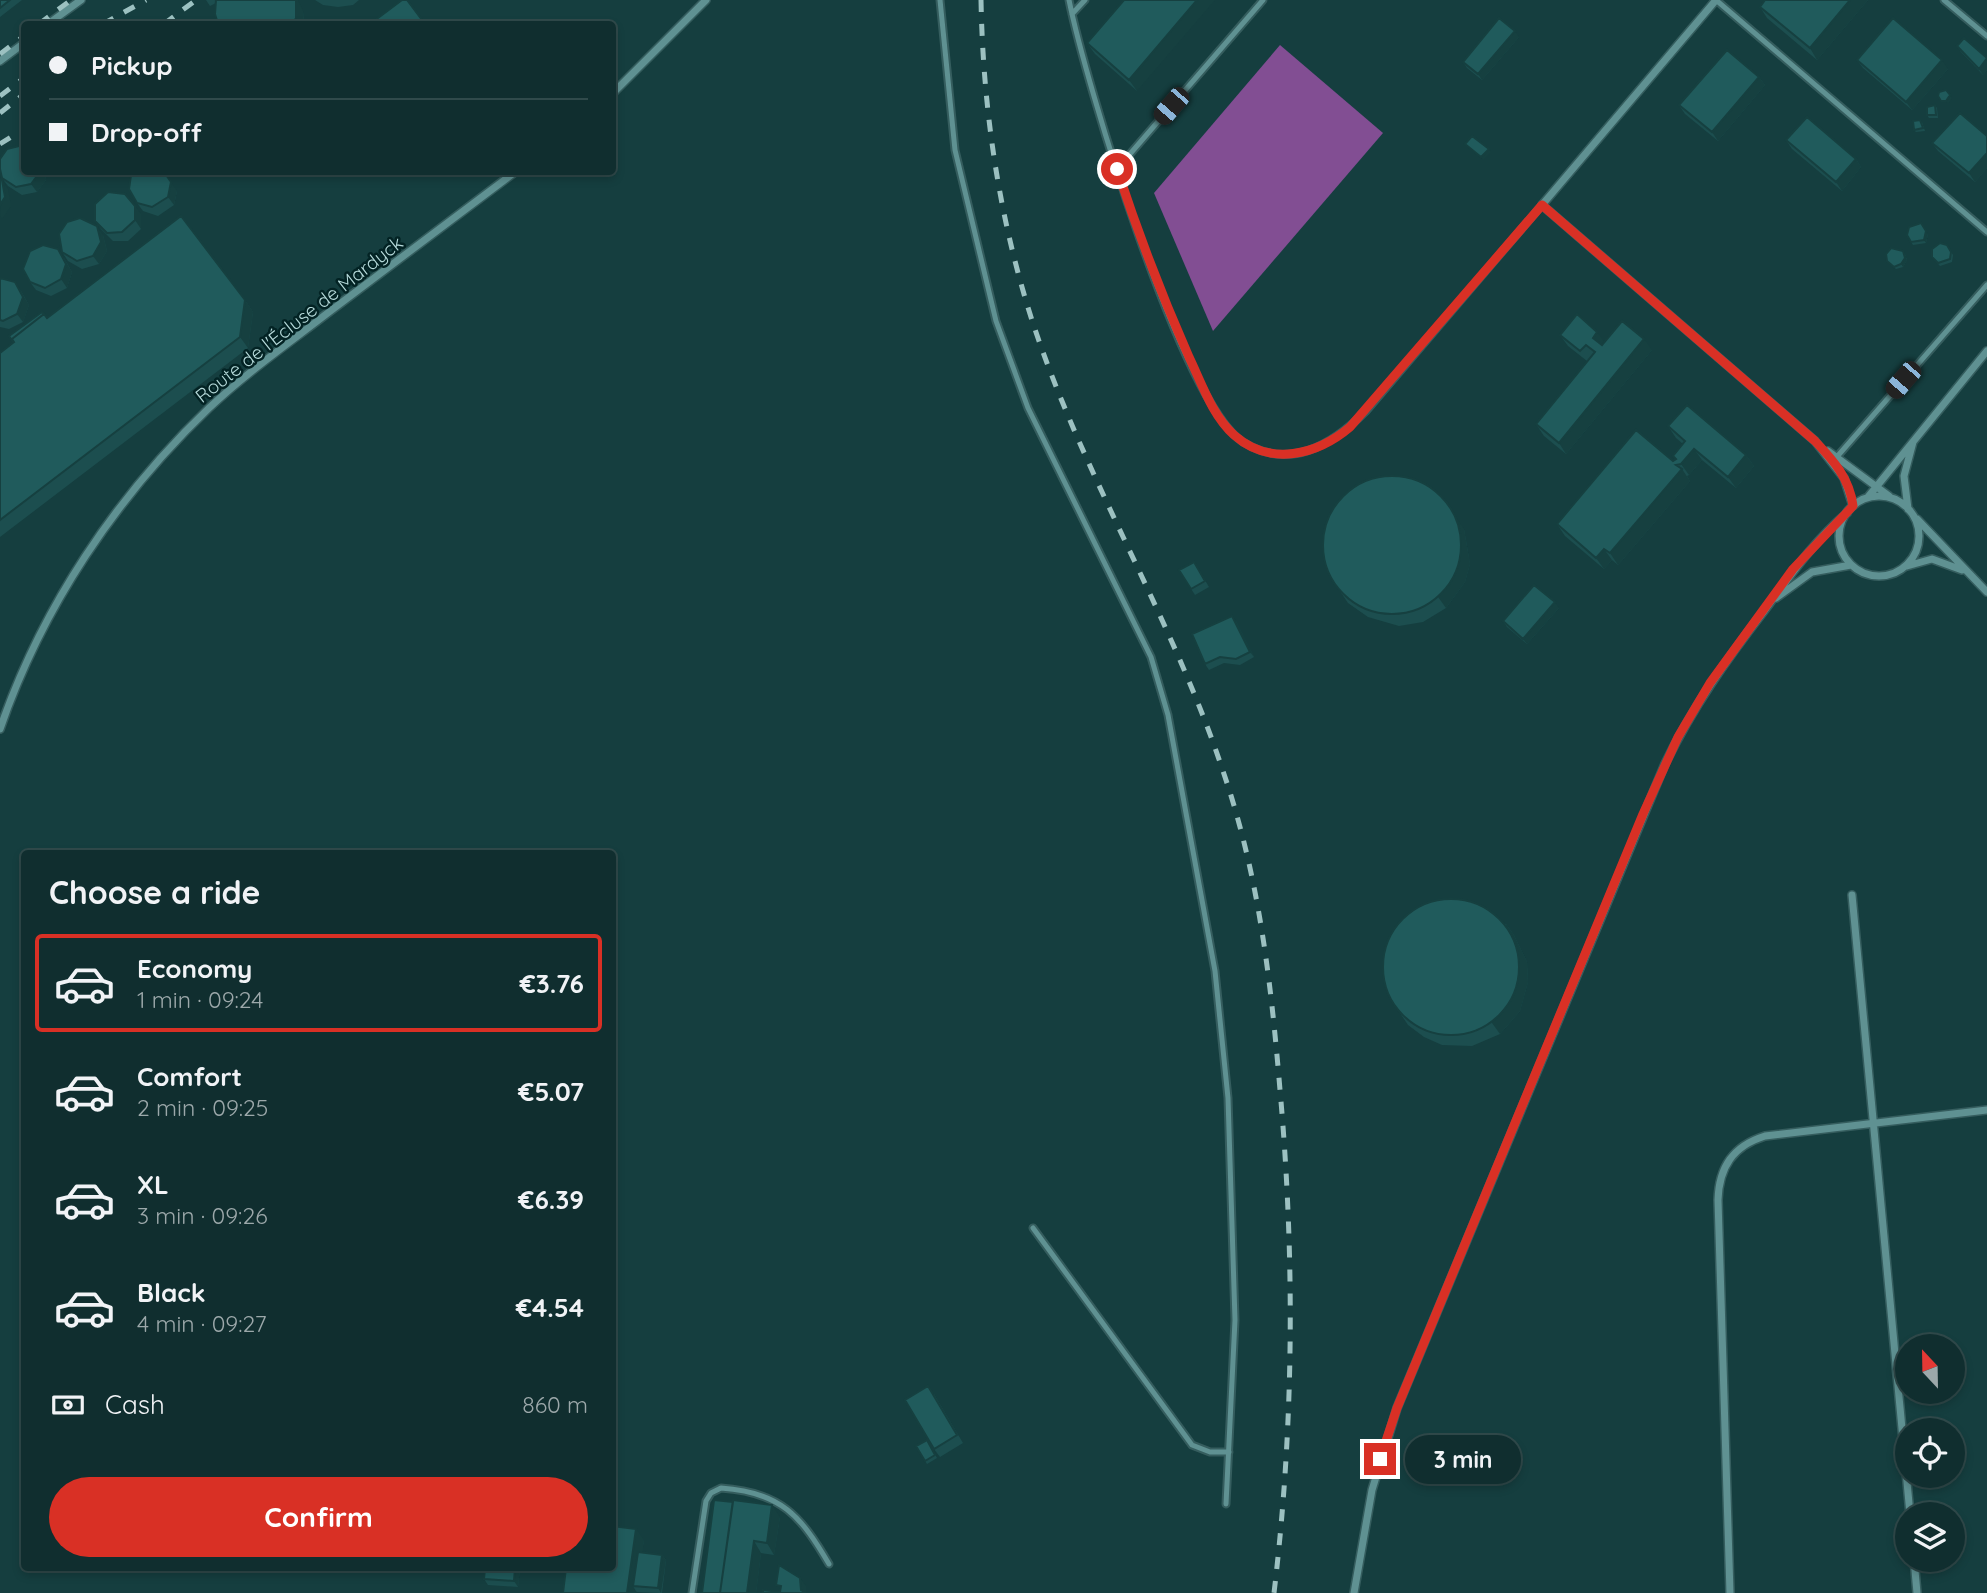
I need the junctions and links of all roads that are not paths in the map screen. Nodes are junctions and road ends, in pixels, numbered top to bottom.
1 (81, 0) edge
2 (706, 0) edge
3 (940, 0) edge
4 (1069, 0) edge
5 (1085, 0) edge
6 (1263, 0) edge
7 (1716, 0) edge
8 (1944, 0) edge
9 (1072, 14) junction
10 (52, 21) edge
11 (1987, 36) edge
12 (21, 45) edge
13 (0, 61) edge
14 (616, 90) edge
15 (1117, 169) junction
16 (511, 175) edge
17 (1542, 205) junction
18 (1987, 232) edge
19 (1987, 285) edge
20 (1987, 351) edge
21 (1918, 432) junction
22 (1835, 459) junction
23 (1877, 487) junction
24 (1867, 498) junction
25 (1892, 499) junction
26 (1853, 506) junction
27 (1910, 512) junction
28 (1847, 513) junction
29 (1851, 565) junction
30 (1906, 566) junction
31 (1966, 572) junction
32 (1987, 592) edge
33 (1766, 608) junction
34 (0, 729) edge
35 (1852, 895) dead end
36 (1987, 1110) edge
37 (1873, 1121) junction
38 (1033, 1228) dead end
39 (1229, 1452) junction
40 (1909, 1502) edge
41 (1226, 1504) dead end
42 (829, 1564) dead end
43 (1915, 1572) edge
44 (692, 1593) edge
45 (1354, 1593) edge
46 (1730, 1593) edge
47 (1917, 1593) edge

1 - 10 street
2 - 14 street
3 - 39 lane
4 - 9 lane
5 - 9 lane
6 - 15 lane
7 - 17 street
7 - 18 lane
8 - 11 lane
9 - 15 lane
12 - 13 street
15 - 17 lane
16 - 34 street, Route de l'Écluse de Mardyck
17 - 22 street
19 - 22 lane
20 - 21 street
21 - 23 street
21 - 27 street
22 - 23 street
22 - 26 street
23 - 24 street
23 - 25 street
24 - 25 street
24 - 26 street
25 - 27 street
26 - 28 street
27 - 30 street
27 - 31 street
28 - 29 street
28 - 33 street
29 - 30 street
29 - 33 street
30 - 31 street
31 - 32 street
33 - 45 street
35 - 37 street
36 - 37 street
37 - 40 street
37 - 46 street
38 - 39 lane
39 - 41 lane
42 - 44 lane
43 - 47 street

